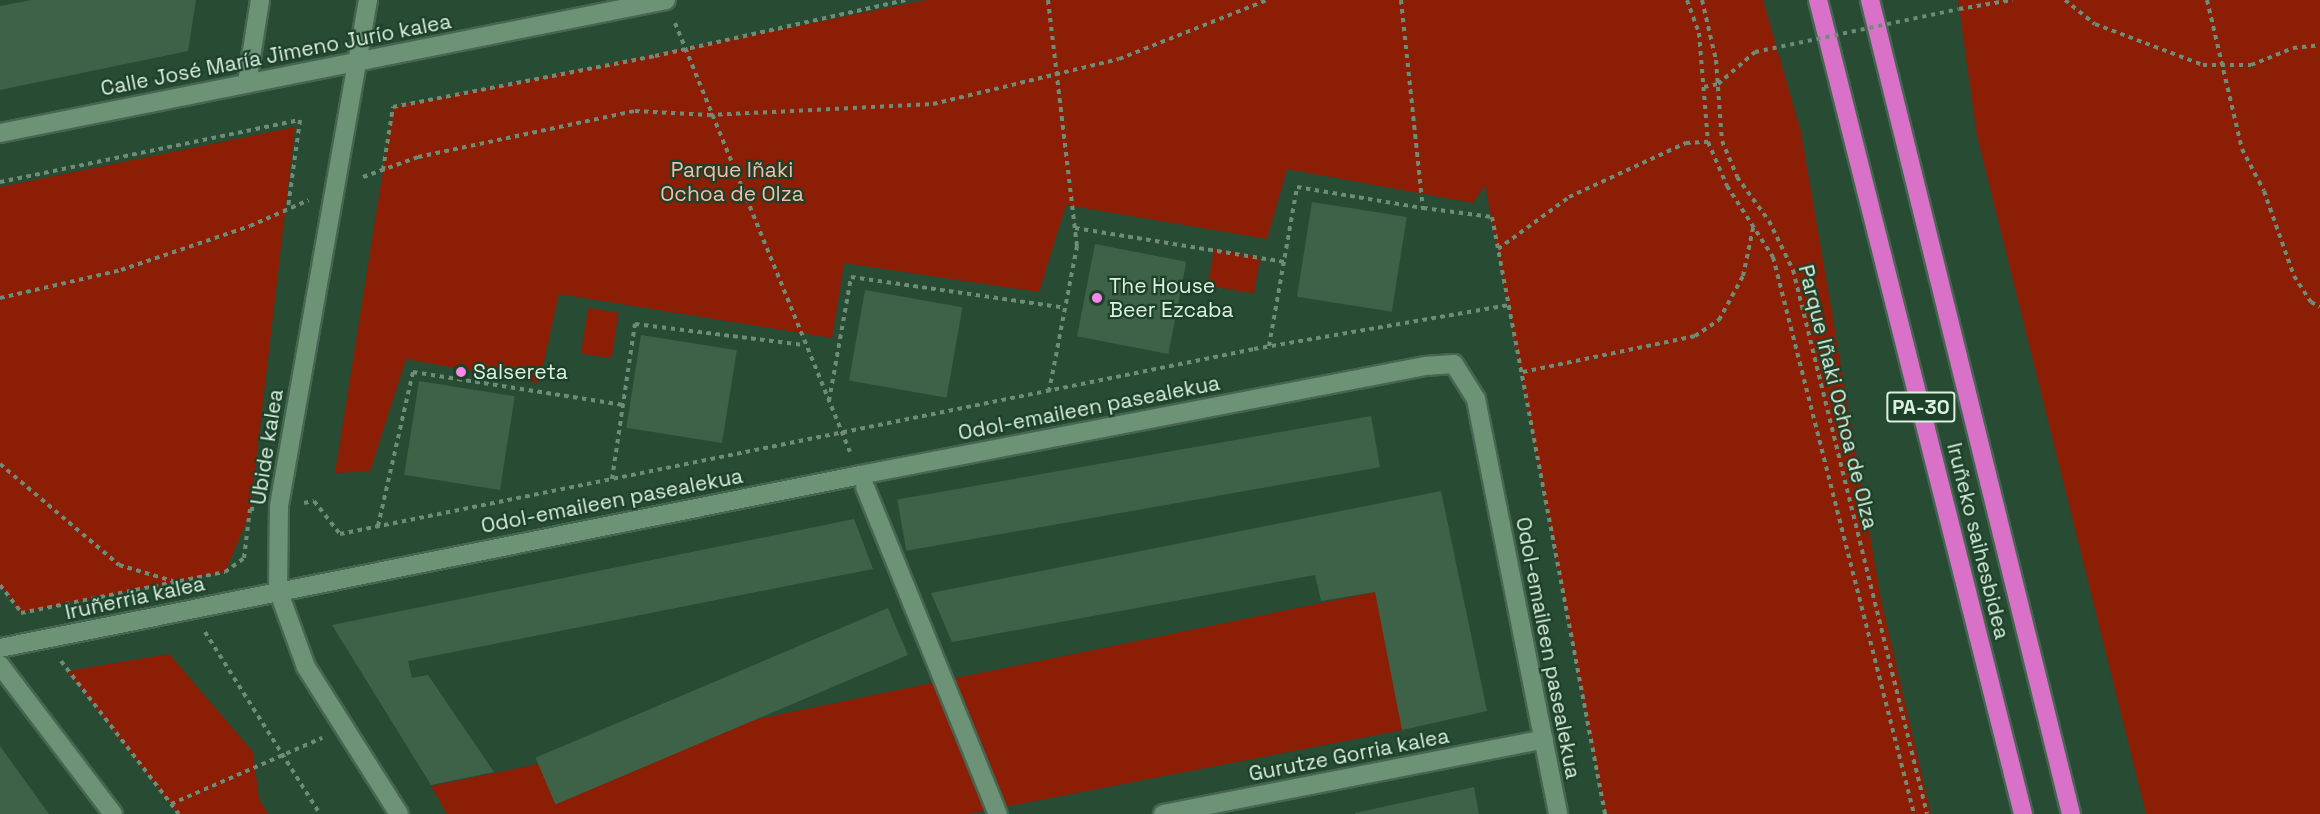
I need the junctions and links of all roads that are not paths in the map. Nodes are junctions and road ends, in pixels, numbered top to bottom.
1 (260, 0) edge
2 (368, 0) edge
3 (666, 0) edge
4 (1818, 0) edge
5 (1870, 0) edge
6 (358, 61) junction
7 (248, 83) junction
8 (0, 133) edge
9 (865, 488) dead end
10 (279, 590) junction
11 (0, 648) edge
12 (0, 665) edge
13 (1544, 739) junction
14 (112, 814) edge
15 (399, 814) edge
16 (998, 814) edge
17 (1163, 814) edge
18 (1558, 814) edge
19 (2023, 814) edge
20 (2071, 814) edge

1 - 7 street
2 - 6 street, Ubide kalea
3 - 6 street, Calle José María Jimeno Jurío kalea
4 - 19 highway, Iruñeko saihesbidea / PA-30
5 - 20 highway, Iruñeko saihesbidea / PA-30
6 - 7 street, Calle José María Jimeno Jurío kalea
6 - 10 street, Ubide kalea
7 - 8 street, Calle José María Jimeno Jurío kalea
9 - 16 street
10 - 11 street, Iruñerria kalea
10 - 13 street, Odol-emaileen pasealekua
10 - 15 street, Ubide kalea
12 - 14 street
13 - 17 street, Gurutze Gorria kalea
13 - 18 street, Odol-emaileen pasealekua

